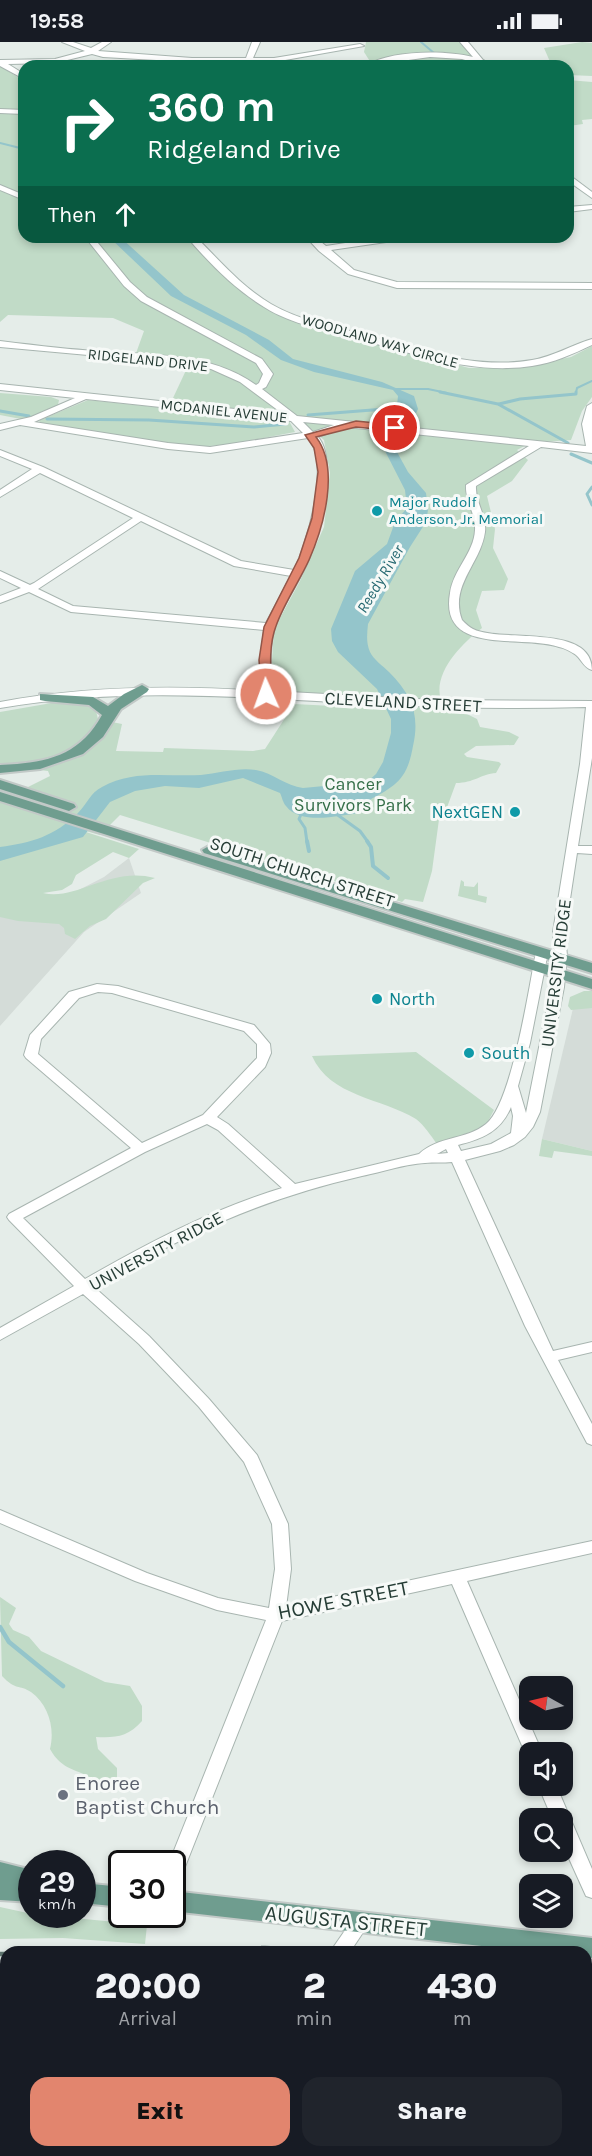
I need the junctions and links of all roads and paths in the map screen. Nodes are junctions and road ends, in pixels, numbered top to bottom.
1 (66, 42) edge
2 (107, 42) edge
3 (256, 42) edge
4 (464, 42) edge
5 (361, 44) edge
6 (89, 52) junction
7 (472, 52) junction
8 (464, 58) junction
9 (56, 60) edge
10 (178, 60) edge
11 (249, 60) edge
12 (274, 60) edge
13 (365, 60) edge
14 (444, 60) edge
15 (475, 60) edge
16 (479, 60) edge
17 (0, 62) edge
18 (18, 62) edge
19 (18, 72) edge
20 (0, 111) edge
21 (18, 112) edge
22 (574, 181) edge
23 (0, 187) edge
24 (18, 195) edge
25 (592, 196) edge
26 (592, 207) edge
27 (574, 209) edge
28 (94, 243) edge
29 (198, 243) edge
30 (316, 243) edge
31 (361, 243) edge
32 (322, 249) junction
33 (592, 286) edge
34 (592, 342) edge
35 (0, 344) edge
36 (0, 387) edge
37 (255, 389) junction
38 (86, 396) junction
39 (592, 406) edge
40 (294, 418) junction
41 (22, 423) junction
42 (356, 424) junction
43 (0, 427) edge
44 (310, 435) junction
45 (540, 444) junction
46 (592, 450) edge
47 (0, 453) edge
48 (40, 469) junction
49 (0, 494) edge
50 (141, 517) junction
51 (0, 573) edge
52 (297, 574) junction
53 (29, 589) junction
54 (0, 600) edge
55 (270, 627) junction
56 (592, 667) edge
57 (142, 689) junction
58 (266, 694) junction
59 (45, 697) junction
60 (0, 705) edge
61 (592, 706) edge
62 (109, 714) junction
63 (0, 769) edge
64 (0, 784) edge
65 (0, 796) edge
66 (0, 804) edge
67 (39, 809) junction
68 (60, 810) junction
69 (120, 828) junction
70 (573, 849) junction
71 (592, 850) edge
72 (542, 952) junction
73 (561, 958) junction
74 (539, 968) junction
75 (592, 968) edge
76 (559, 974) junction
77 (592, 984) edge
78 (513, 1088) junction
79 (208, 1118) junction
80 (518, 1133) junction
81 (140, 1149) junction
82 (454, 1150) junction
83 (291, 1188) junction
84 (85, 1288) junction
85 (0, 1335) edge
86 (592, 1347) edge
87 (548, 1357) junction
88 (592, 1439) edge
89 (0, 1516) edge
90 (592, 1547) edge
91 (457, 1576) junction
92 (276, 1616) junction
93 (529, 1742) edge
94 (573, 1846) edge
95 (183, 1850) edge
96 (0, 1871) edge
97 (18, 1876) edge
98 (0, 1890) edge
99 (592, 1890) edge
100 (18, 1891) edge
101 (186, 1903) edge
102 (361, 1922) junction
103 (343, 1946) edge
104 (574, 1946) edge

1 - 6 street
2 - 6 street
3 - 11 street
4 - 7 street
5 - 12 street
5 - 13 street
6 - 9 street
6 - 10 street
7 - 8 street
7 - 16 street
8 - 14 street
8 - 15 street
17 - 18 street
17 - 19 street
20 - 21 street
22 - 25 street
23 - 24 street
26 - 27 street
28 - 37 street
29 - 34 street, WOODLAND WAY CIRCLE
30 - 32 street
31 - 32 street
32 - 33 street
35 - 37 street, RIDGELAND DRIVE
36 - 38 street, MCDANIEL AVENUE
37 - 40 street, RIDGELAND DRIVE
38 - 40 street, MCDANIEL AVENUE
38 - 41 street
39 - 46 street
40 - 42 street, MCDANIEL AVENUE
40 - 44 street, RIDGELAND DRIVE
41 - 43 street
41 - 44 street
42 - 44 street
42 - 45 street, MCDANIEL AVENUE
44 - 52 street, RIDGELAND DRIVE
45 - 46 street, MCDANIEL AVENUE
45 - 56 street
47 - 48 street
48 - 49 street
48 - 50 street
50 - 52 street
50 - 53 street
51 - 53 street
52 - 55 street, RIDGELAND DRIVE
53 - 54 street
53 - 55 street
55 - 58 street, RIDGELAND DRIVE
57 - 58 street, CLEVELAND STREET
57 - 59 street, CLEVELAND STREET
57 - 62 main road
58 - 61 street, CLEVELAND STREET
59 - 60 street, CLEVELAND STREET
59 - 62 main road
61 - 70 street, UNIVERSITY RIDGE
62 - 63 main road
64 - 68 main road, SOUTH CHURCH STREET
65 - 67 main road, SOUTH CHURCH STREET
66 - 67 main road
67 - 68 main road, SOUTH CHURCH STREET
68 - 69 main road, SOUTH CHURCH STREET
69 - 72 main road, SOUTH CHURCH STREET
69 - 74 main road, SOUTH CHURCH STREET
70 - 71 street
70 - 73 street, UNIVERSITY RIDGE
72 - 73 main road, SOUTH CHURCH STREET
72 - 74 street, UNIVERSITY RIDGE
73 - 75 main road, SOUTH CHURCH STREET
73 - 76 street, UNIVERSITY RIDGE
74 - 76 main road, SOUTH CHURCH STREET
74 - 78 street, UNIVERSITY RIDGE
76 - 77 main road, SOUTH CHURCH STREET
76 - 80 street, UNIVERSITY RIDGE
78 - 80 street
78 - 82 street, UNIVERSITY RIDGE
79 - 81 street
79 - 81 street
79 - 83 street
80 - 82 street, UNIVERSITY RIDGE
81 - 84 street
82 - 83 street, UNIVERSITY RIDGE
82 - 87 street
83 - 84 street, UNIVERSITY RIDGE
84 - 85 street, UNIVERSITY RIDGE
84 - 92 street
86 - 87 street
87 - 88 street
89 - 92 street, HOWE STREET
90 - 91 street, HOWE STREET
91 - 92 street, HOWE STREET
91 - 93 street
92 - 95 street
94 - 99 street
96 - 97 main road
98 - 100 main road
101 - 102 main road, AUGUSTA STREET
102 - 103 street
102 - 104 main road, AUGUSTA STREET

